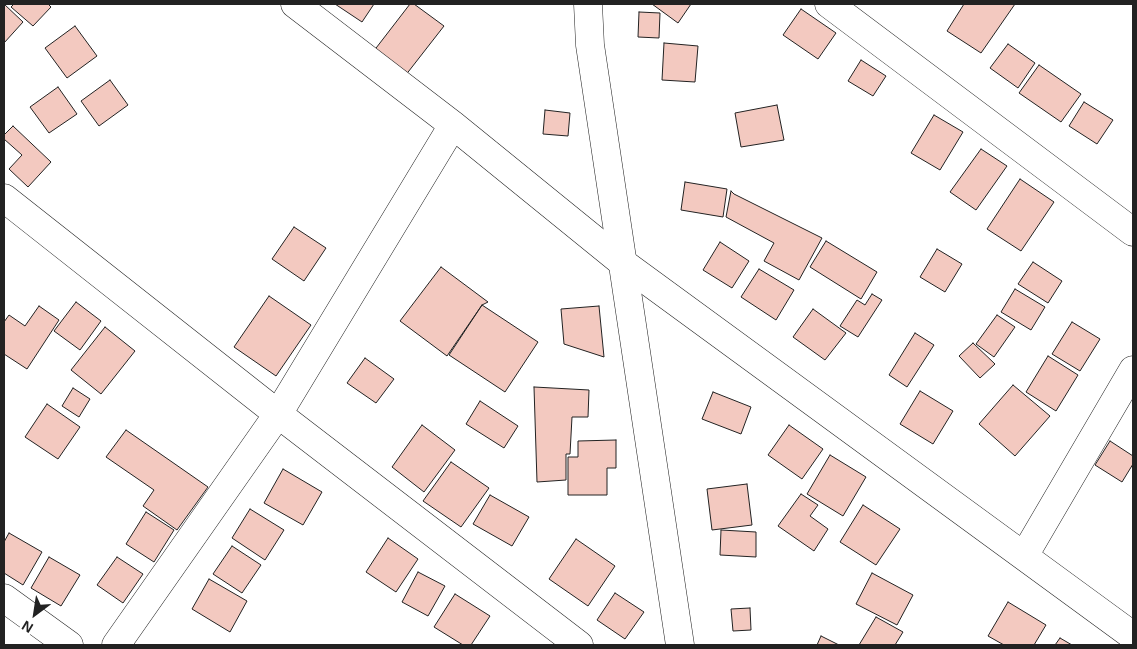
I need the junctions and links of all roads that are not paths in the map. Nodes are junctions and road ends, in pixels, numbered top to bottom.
1 (295, 4) edge
2 (588, 4) edge
3 (829, 4) edge
4 (453, 125) junction
5 (4, 198) edge
6 (1133, 232) edge
7 (623, 263) junction
8 (1133, 370) edge
9 (278, 414) junction
10 (1024, 556) junction
11 (4, 598) edge
12 (1133, 636) edge
13 (69, 645) edge
14 (116, 645) edge
15 (579, 645) edge
16 (680, 645) edge

1 - 4 street
2 - 7 street
3 - 6 street
4 - 7 street
4 - 9 street
5 - 9 street
7 - 10 street
7 - 16 street
8 - 10 street
9 - 14 street
9 - 15 street
10 - 12 street
11 - 13 street

